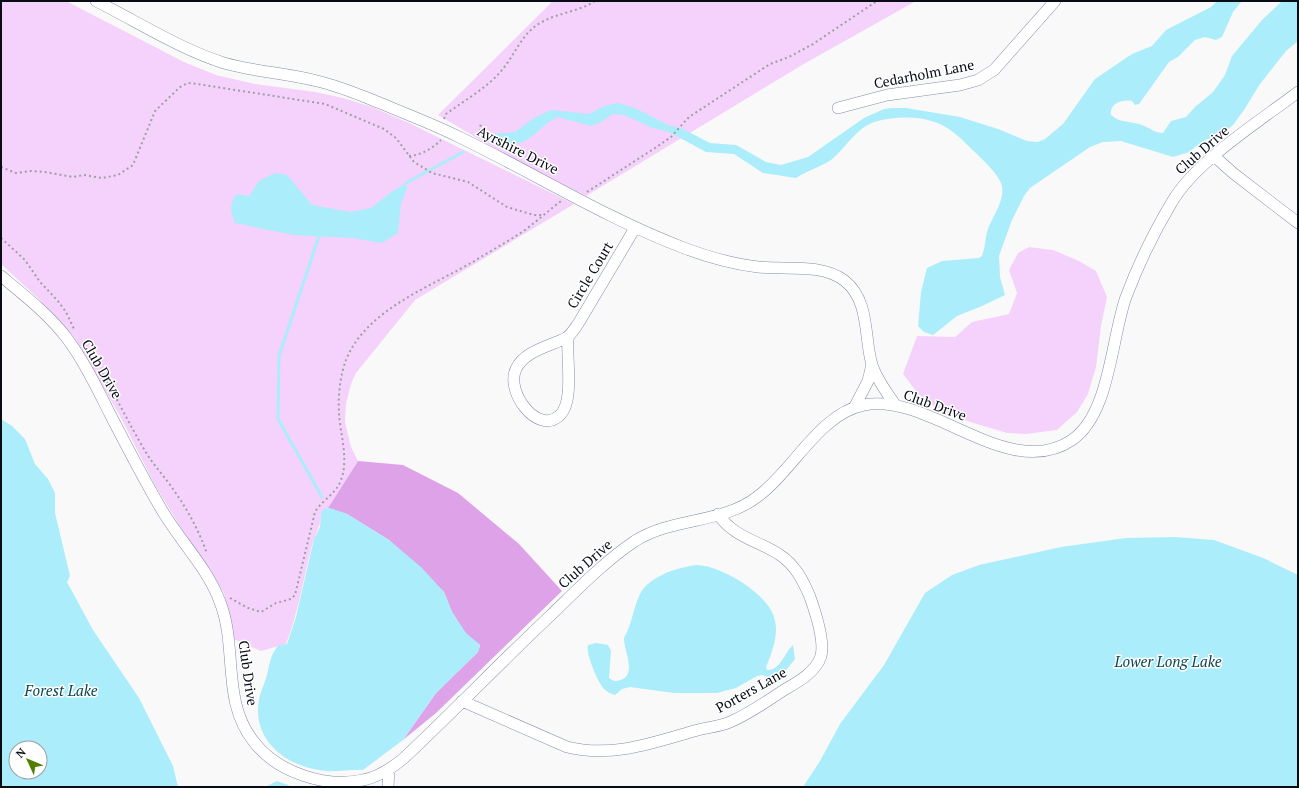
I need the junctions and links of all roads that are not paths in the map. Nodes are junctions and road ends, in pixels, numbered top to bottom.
1 (96, 1) edge
2 (1055, 1) edge
3 (1298, 92) edge
4 (838, 108) dead end
5 (1214, 156) junction
6 (1298, 223) edge
7 (635, 228) junction
8 (1, 276) edge
9 (568, 337) junction
10 (872, 364) junction
11 (896, 406) junction
12 (854, 408) junction
13 (718, 514) junction
14 (462, 701) junction
15 (389, 769) junction
16 (388, 787) edge

1 - 7 street, Ayrshire Drive
2 - 4 street, Cedarholm Lane
3 - 5 street, Club Drive
5 - 6 street
5 - 11 street, Club Drive
7 - 9 street, Circle Court
7 - 10 street, Ayrshire Drive
8 - 15 street, Club Drive
9 - 9 street
10 - 11 street, Ayrshire Drive
10 - 12 street, Ayrshire Drive
11 - 12 street, Club Drive
12 - 13 street, Club Drive
13 - 14 street, Club Drive
13 - 14 street, Porters Lane
14 - 15 street, Club Drive
15 - 16 street

